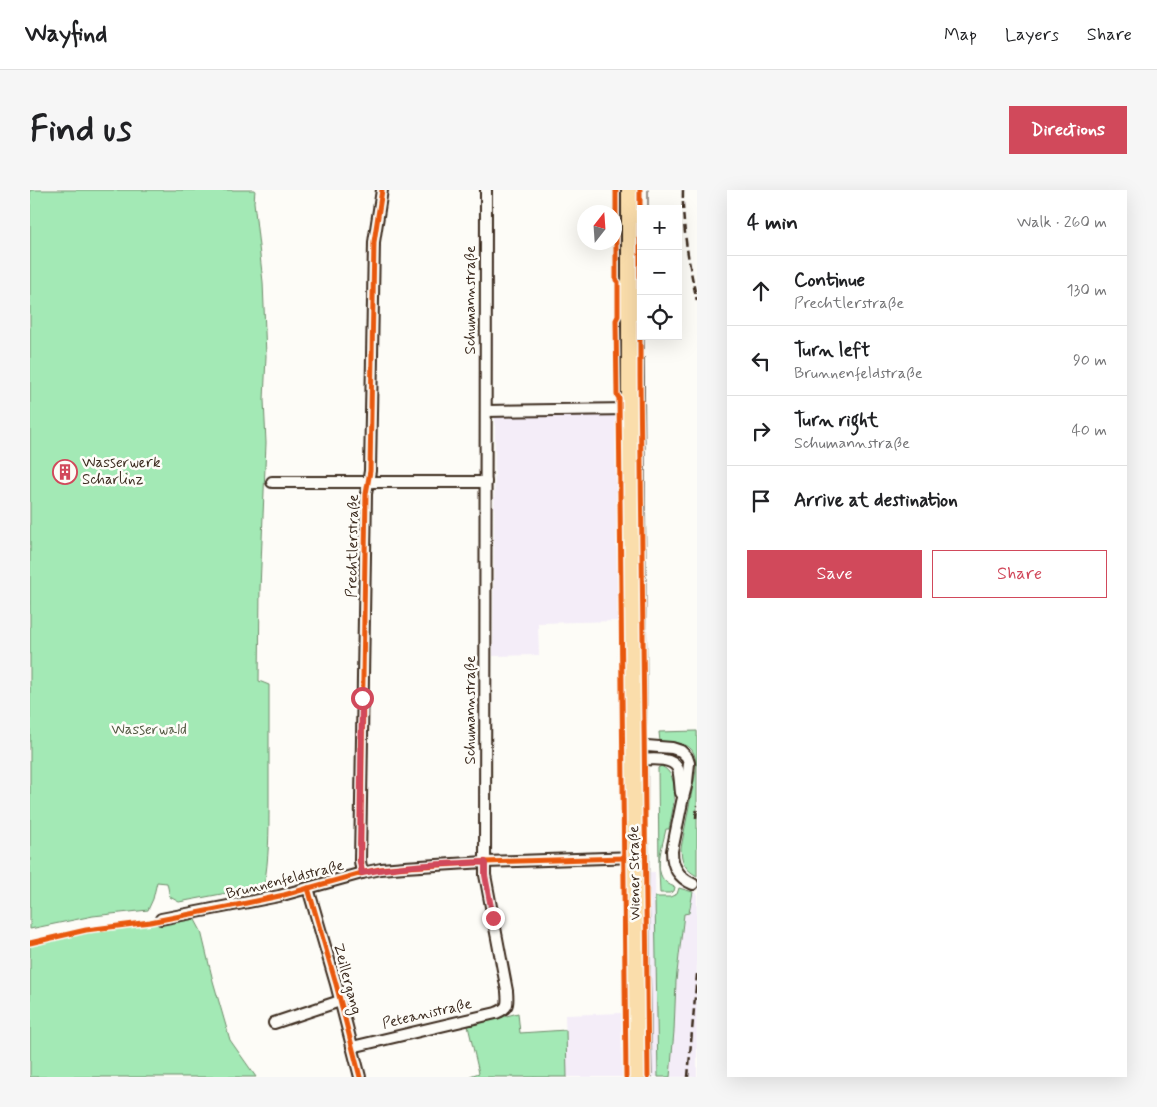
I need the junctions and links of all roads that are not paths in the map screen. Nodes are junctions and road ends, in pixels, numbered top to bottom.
1 (382, 190) edge
2 (486, 190) edge
3 (630, 190) edge
4 (630, 409) junction
5 (486, 411) junction
6 (272, 482) dead end
7 (368, 482) junction
8 (486, 482) junction
9 (634, 752) junction
10 (682, 802) junction
11 (635, 858) junction
12 (485, 862) junction
13 (362, 873) junction
14 (693, 884) dead end
15 (308, 888) junction
16 (161, 919) dead end
17 (340, 1001) junction
18 (506, 1007) joint
19 (274, 1023) dead end
20 (352, 1047) junction
21 (360, 1077) edge
22 (637, 1077) edge

1 - 7 street, Prechtlerstraße
2 - 5 street, Schumannstraße
3 - 4 main road, Wiener Straße
4 - 5 street
4 - 9 main road, Wiener Straße
5 - 8 street, Schumannstraße
6 - 7 street
7 - 8 street
7 - 13 street, Prechtlerstraße
8 - 12 street, Schumannstraße
9 - 10 street
9 - 10 street
9 - 11 main road, Wiener Straße
10 - 14 street
11 - 12 street, Brunnenfeldstraße
11 - 22 main road, Wiener Straße
12 - 13 street, Brunnenfeldstraße
12 - 18 street, Schumannstraße
13 - 15 street, Brunnenfeldstraße
15 - 16 street, Brunnenfeldstraße
15 - 17 street, Zeillergang
17 - 19 street, Zeillergang
17 - 20 street, Zeillergang
18 - 20 street, Peteanistraße
20 - 21 street, Zeillergang

